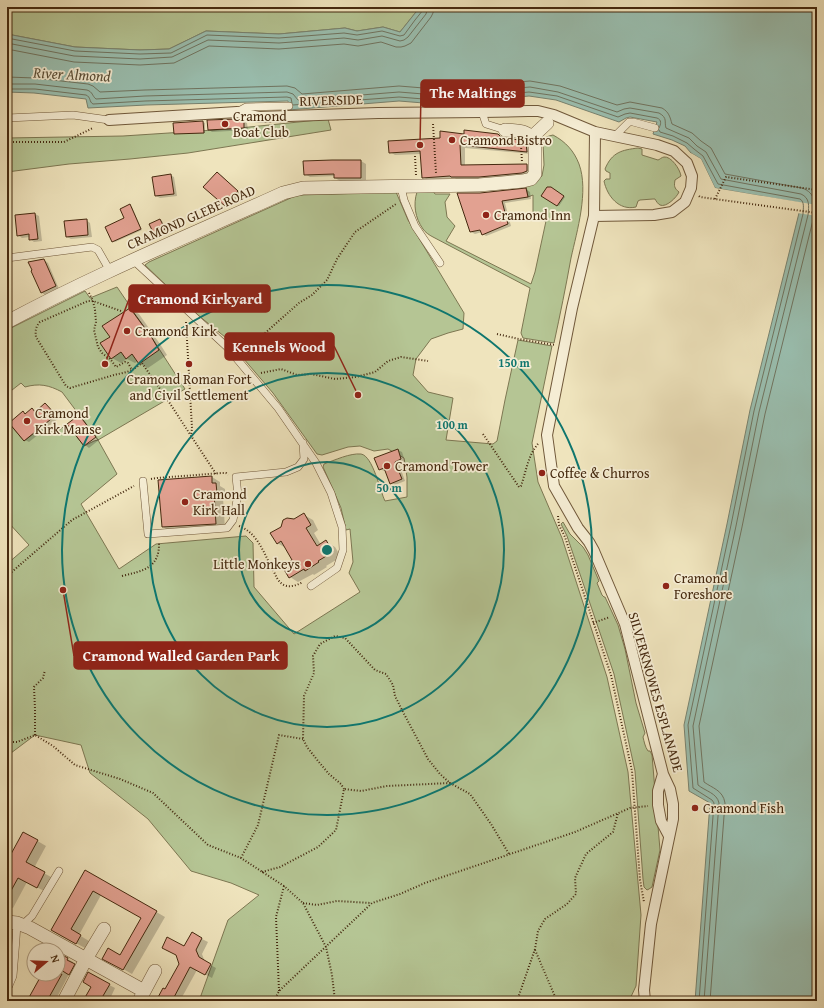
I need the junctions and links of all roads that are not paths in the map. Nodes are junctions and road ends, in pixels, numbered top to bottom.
1 (289, 106) dead end
2 (237, 112) junction
3 (482, 112) junction
4 (7, 118) edge
5 (550, 119) junction
6 (109, 120) joint
7 (655, 128) dead end
8 (505, 130) joint
9 (595, 132) junction
10 (526, 134) junction
11 (615, 136) junction
12 (401, 187) junction
13 (594, 216) junction
14 (7, 258) edge
15 (133, 260) junction
16 (440, 263) dead end
17 (110, 271) junction
18 (7, 322) edge
19 (303, 443) junction
20 (143, 481) road end
21 (311, 586) road end
22 (663, 774) junction
23 (669, 836) junction
24 (59, 871) dead end
25 (15, 924) edge
26 (104, 929) dead end
27 (86, 959) junction
28 (155, 971) dead end
29 (7, 990) edge
30 (142, 996) edge
31 (65, 999) dead end
32 (645, 1001) edge

1 - 2 lane
2 - 3 street, RIVERSIDE
2 - 6 street, RIVERSIDE
3 - 5 street, RIVERSIDE
3 - 8 lane
4 - 6 lane
5 - 9 street
5 - 10 street
7 - 11 lane
8 - 10 street
9 - 11 street
9 - 13 street, SILVERKNOWES ESPLANADE
10 - 12 street, CRAMOND GLEBE ROAD
11 - 13 street
12 - 15 street, CRAMOND GLEBE ROAD
12 - 16 lane
13 - 22 street, SILVERKNOWES ESPLANADE
14 - 17 lane
15 - 17 street, CRAMOND GLEBE ROAD
15 - 19 lane
17 - 18 street, CRAMOND GLEBE ROAD
19 - 20 lane
19 - 21 lane
22 - 23 street, SILVERKNOWES ESPLANADE
22 - 23 street
23 - 32 street, SILVERKNOWES ESPLANADE
24 - 25 lane
25 - 27 street
25 - 29 lane
26 - 27 street
27 - 30 street
27 - 31 street
28 - 30 street

